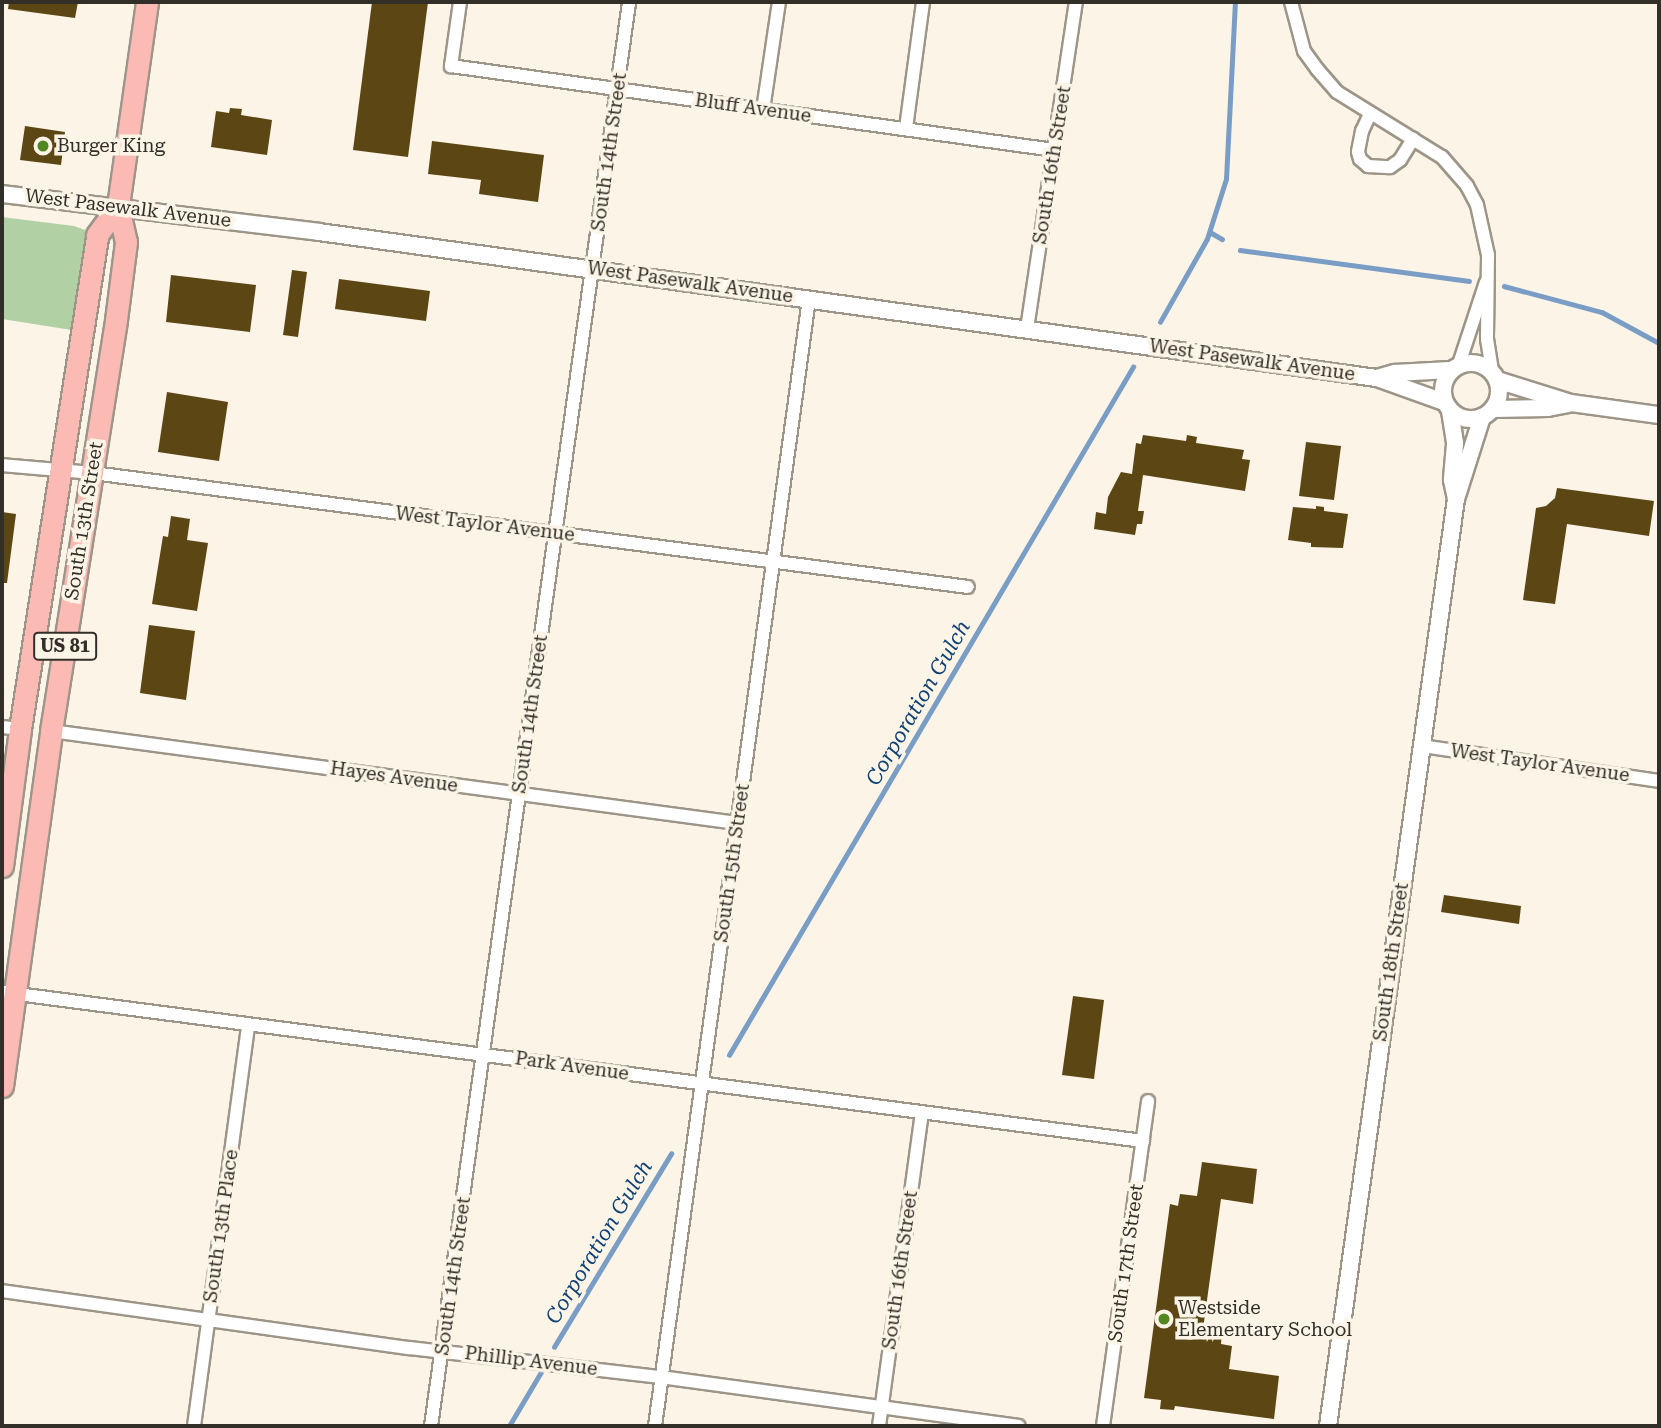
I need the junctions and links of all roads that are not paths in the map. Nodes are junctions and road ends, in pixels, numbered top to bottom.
1 (147, 2) edge
2 (460, 2) edge
3 (629, 2) edge
4 (779, 2) edge
5 (923, 2) edge
6 (1076, 2) edge
7 (1291, 2) edge
8 (618, 89) junction
9 (763, 110) junction
10 (1370, 114) junction
11 (906, 128) junction
12 (1413, 139) junction
13 (1054, 150) junction
14 (2, 194) edge
15 (118, 206) junction
16 (593, 269) junction
17 (1486, 282) junction
18 (809, 299) junction
19 (1027, 329) junction
20 (1455, 367) junction
21 (1494, 375) junction
22 (1377, 378) junction
23 (1571, 404) junction
24 (1447, 406) junction
25 (1487, 413) junction
26 (1659, 415) edge
27 (2, 466) edge
28 (61, 469) junction
29 (93, 473) junction
30 (1456, 499) junction
31 (556, 532) junction
32 (774, 561) junction
33 (968, 587) dead end
34 (11, 728) edge
35 (51, 731) junction
36 (1422, 746) junction
37 (1659, 780) edge
38 (519, 794) junction
39 (737, 823) junction
40 (2, 866) edge
41 (8, 993) edge
42 (248, 1026) junction
43 (484, 1053) junction
44 (703, 1085) junction
45 (2, 1086) edge
46 (1148, 1101) dead end
47 (922, 1114) junction
48 (1143, 1141) junction
49 (2, 1291) edge
50 (208, 1320) junction
51 (442, 1349) junction
52 (661, 1377) junction
53 (881, 1407) junction
54 (194, 1426) edge
55 (431, 1426) edge
56 (654, 1426) edge
57 (879, 1426) edge
58 (1019, 1426) edge
59 (1103, 1426) edge
60 (1328, 1426) edge

1 - 15 highway, South 13th Street / US 81
2 - 8 street, Bluff Avenue
3 - 8 street, South 14th Street
4 - 9 street
5 - 11 street
6 - 13 street, South 16th Street
7 - 10 street
8 - 9 street, Bluff Avenue
8 - 16 street, South 14th Street
9 - 11 street, Bluff Avenue
10 - 12 street
10 - 12 street
11 - 13 street, Bluff Avenue
12 - 17 street
13 - 19 street, South 16th Street
14 - 15 street, West Pasewalk Avenue
15 - 16 street, West Pasewalk Avenue
15 - 28 highway, South 13th Street / US 81
15 - 29 highway, South 13th Street / US 81
16 - 18 street, West Pasewalk Avenue
16 - 31 street, South 14th Street
17 - 20 street
17 - 21 street
18 - 19 street, West Pasewalk Avenue
18 - 32 street, South 15th Street
19 - 22 street, West Pasewalk Avenue
20 - 21 street
20 - 22 street, West Pasewalk Avenue
20 - 24 street
21 - 23 street
21 - 25 street
22 - 24 street, West Pasewalk Avenue
23 - 25 street
23 - 26 street
24 - 25 street
24 - 30 street, South 18th Street
25 - 30 street, South 18th Street
27 - 28 street, West Taylor Avenue
28 - 29 street, West Taylor Avenue
28 - 34 highway, South 13th Street / US 81
29 - 31 street, West Taylor Avenue
29 - 35 highway, South 13th Street / US 81
30 - 36 street, South 18th Street
31 - 32 street, West Taylor Avenue
31 - 38 street, South 14th Street
32 - 33 street, West Taylor Avenue
32 - 39 street, South 15th Street
34 - 40 highway, South 13th Street / US 81
35 - 38 street, Hayes Avenue
35 - 41 highway, South 13th Street / US 81
36 - 37 street, West Taylor Avenue
36 - 60 street, South 18th Street
38 - 39 street, Hayes Avenue
38 - 43 street, South 14th Street
39 - 44 street, South 15th Street
41 - 42 street, Park Avenue
41 - 45 highway, South 13th Street / US 81
42 - 43 street, Park Avenue
42 - 50 street, South 13th Place
43 - 44 street, Park Avenue
43 - 51 street, South 14th Street
44 - 47 street, Park Avenue
44 - 52 street, South 15th Street
46 - 48 street, South 17th Street
47 - 48 street, Park Avenue
47 - 53 street, South 16th Street
48 - 59 street, South 17th Street
49 - 50 street, Phillip Avenue
50 - 51 street, Phillip Avenue
50 - 54 street, South 13th Place
51 - 52 street, Phillip Avenue
51 - 55 street, South 14th Street
52 - 53 street, Phillip Avenue
52 - 56 street, South 15th Street
53 - 57 street, South 16th Street
53 - 58 street, Phillip Avenue

